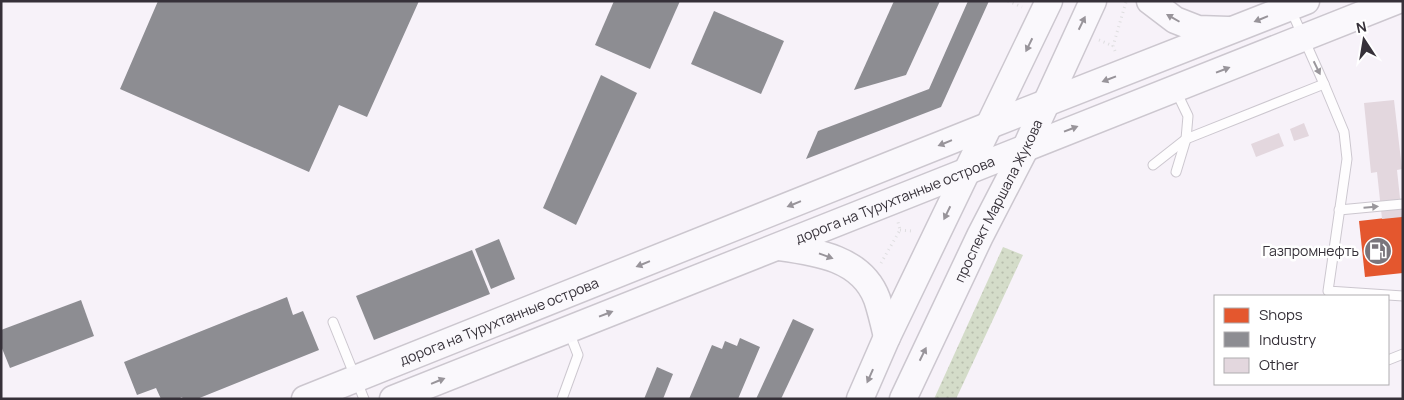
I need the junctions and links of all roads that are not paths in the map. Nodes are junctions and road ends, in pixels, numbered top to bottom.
1 (1050, 1) edge
2 (1093, 1) edge
3 (1150, 1) edge
4 (1396, 1) edge
5 (1298, 4) edge
6 (1234, 30) junction
7 (1302, 38) junction
8 (1324, 84) junction
9 (1175, 88) junction
10 (1047, 103) junction
11 (990, 125) junction
12 (1186, 139) junction
13 (1026, 147) junction
14 (1153, 165) dead end
15 (968, 170) junction
16 (1176, 172) dead end
17 (1403, 204) edge
18 (1339, 210) junction
19 (778, 247) junction
20 (1328, 294) edge
21 (1366, 295) edge
22 (1389, 296) edge
23 (1403, 296) edge
24 (333, 322) dead end
25 (568, 329) junction
26 (887, 337) junction
27 (1403, 354) edge
28 (1389, 360) edge
29 (360, 389) edge
30 (305, 399) edge
31 (393, 399) edge
32 (562, 399) edge
33 (860, 399) edge
34 (903, 399) edge

1 -> 11 street
10 -> 2 street, проспект Маршала Жукова
6 -> 3 street
4 - 7 street, дорога на Турухтанные острова
5 -> 6 street, дорога на Турухтанные острова
5 - 7 lane
6 -> 10 street, дорога на Турухтанные острова
7 -> 8 lane
9 -> 7 street, дорога на Турухтанные острова
8 - 12 lane
8 - 18 lane
9 - 12 lane
13 -> 9 street, дорога на Турухтанные острова
10 - 11 street, дорога на Турухтанные острова
10 - 13 street, проспект Маршала Жукова
11 - 15 street
11 -> 29 street, дорога на Турухтанные острова
12 - 14 lane
12 - 16 lane
13 - 15 street, дорога на Турухтанные острова
34 -> 13 street, проспект Маршала Жукова
15 - 19 street, дорога на Турухтанные острова
15 -> 26 street
18 -> 17 lane
18 - 20 lane
25 -> 19 street, дорога на Турухтанные острова
19 -> 26 street
20 - 21 lane
22 - 23 lane
24 - 29 lane
31 -> 25 street, дорога на Турухтанные острова
25 - 32 lane
26 -> 33 street
27 - 28 lane
29 - 30 street, дорога на Турухтанные острова

